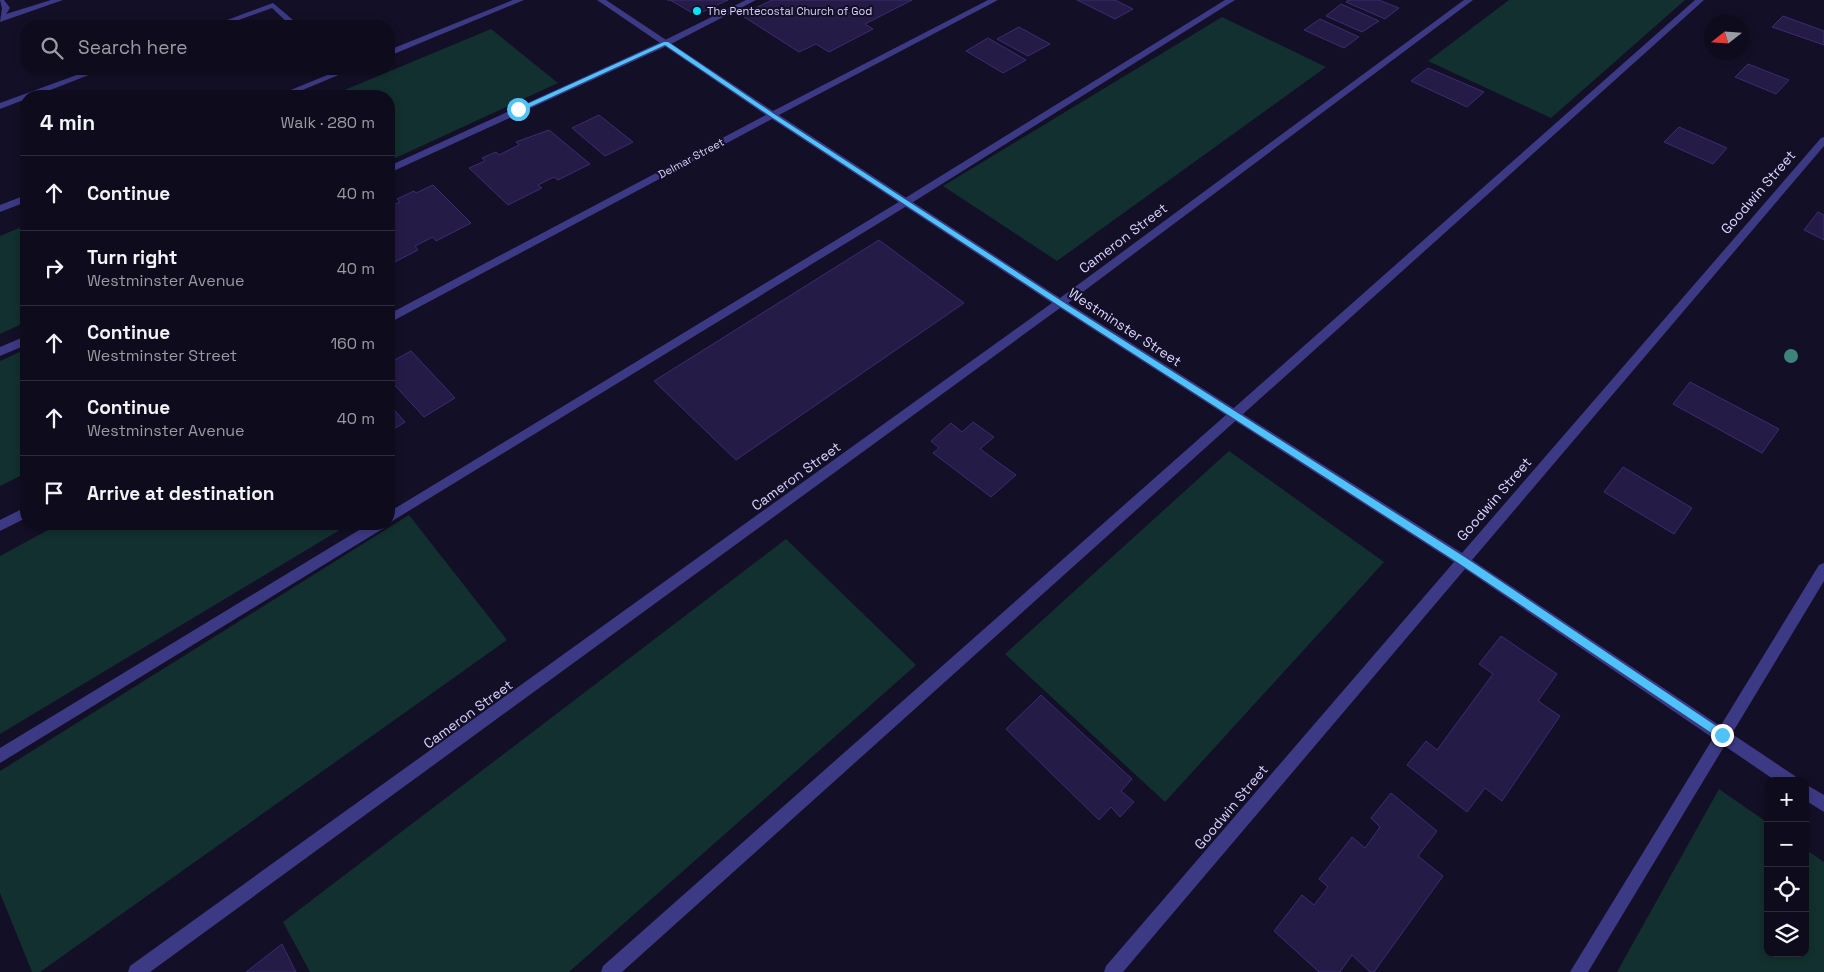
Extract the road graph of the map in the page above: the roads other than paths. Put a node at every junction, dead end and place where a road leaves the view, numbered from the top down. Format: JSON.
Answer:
{"nodes":[{"id":1,"x":59,"y":0,"type":"edge"},
{"id":2,"x":520,"y":0,"type":"edge"},
{"id":3,"x":601,"y":0,"type":"edge"},
{"id":4,"x":752,"y":0,"type":"edge"},
{"id":5,"x":994,"y":0,"type":"edge"},
{"id":6,"x":1232,"y":0,"type":"edge"},
{"id":7,"x":1469,"y":0,"type":"edge"},
{"id":8,"x":1700,"y":0,"type":"edge"},
{"id":9,"x":0,"y":1,"type":"edge"},
{"id":10,"x":0,"y":18,"type":"edge"},
{"id":11,"x":232,"y":20,"type":"edge"},
{"id":12,"x":289,"y":20,"type":"edge"},
{"id":13,"x":666,"y":43,"type":"junction"},
{"id":14,"x":395,"y":51,"type":"edge"},
{"id":15,"x":84,"y":75,"type":"edge"},
{"id":16,"x":331,"y":75,"type":"edge"},
{"id":17,"x":43,"y":90,"type":"edge"},
{"id":18,"x":295,"y":90,"type":"edge"},
{"id":19,"x":20,"y":99,"type":"edge"},
{"id":20,"x":0,"y":106,"type":"edge"},
{"id":21,"x":772,"y":115,"type":"junction"},
{"id":22,"x":1824,"y":140,"type":"edge"},
{"id":23,"x":395,"y":167,"type":"edge"},
{"id":24,"x":20,"y":201,"type":"edge"},
{"id":25,"x":906,"y":202,"type":"junction"},
{"id":26,"x":0,"y":209,"type":"edge"},
{"id":27,"x":1060,"y":303,"type":"junction"},
{"id":28,"x":395,"y":316,"type":"edge"},
{"id":29,"x":20,"y":343,"type":"edge"},
{"id":30,"x":0,"y":352,"type":"edge"},
{"id":31,"x":1235,"y":415,"type":"junction"},
{"id":32,"x":395,"y":514,"type":"edge"},
{"id":33,"x":20,"y":515,"type":"edge"},
{"id":34,"x":0,"y":526,"type":"edge"},
{"id":35,"x":369,"y":530,"type":"edge"},
{"id":36,"x":1463,"y":561,"type":"junction"},
{"id":37,"x":1824,"y":569,"type":"edge"},
{"id":38,"x":1722,"y":735,"type":"junction"},
{"id":39,"x":0,"y":756,"type":"edge"},
{"id":40,"x":1784,"y":777,"type":"edge"},
{"id":41,"x":1809,"y":794,"type":"edge"},
{"id":42,"x":1824,"y":804,"type":"edge"},
{"id":43,"x":136,"y":972,"type":"edge"},
{"id":44,"x":610,"y":972,"type":"edge"},
{"id":45,"x":1112,"y":972,"type":"edge"},
{"id":46,"x":1578,"y":972,"type":"edge"}],
"edges":[{"from":1,"to":10,"type":"street"},
{"from":2,"to":14,"type":"street"},
{"from":3,"to":13,"type":"street","name":"Westminster Street"},
{"from":4,"to":13,"type":"street"},
{"from":5,"to":21,"type":"street","name":"Delmar Street"},
{"from":6,"to":25,"type":"street"},
{"from":7,"to":27,"type":"street","name":"Cameron Street"},
{"from":8,"to":31,"type":"street"},
{"from":9,"to":10,"type":"street"},
{"from":11,"to":12,"type":"street"},
{"from":13,"to":21,"type":"street","name":"Westminster Street"},
{"from":13,"to":23,"type":"street"},
{"from":15,"to":17,"type":"street"},
{"from":16,"to":18,"type":"street"},
{"from":19,"to":20,"type":"street"},
{"from":21,"to":25,"type":"street","name":"Westminster Street"},
{"from":21,"to":28,"type":"street","name":"Delmar Street"},
{"from":22,"to":36,"type":"street","name":"Goodwin Street"},
{"from":24,"to":26,"type":"street"},
{"from":25,"to":27,"type":"street","name":"Westminster Street"},
{"from":25,"to":32,"type":"street"},
{"from":27,"to":31,"type":"street","name":"Westminster Street"},
{"from":27,"to":43,"type":"street","name":"Cameron Street"},
{"from":29,"to":30,"type":"street"},
{"from":31,"to":36,"type":"street","name":"Westminster Street"},
{"from":31,"to":44,"type":"street"},
{"from":33,"to":34,"type":"street"},
{"from":35,"to":39,"type":"street"},
{"from":36,"to":38,"type":"street","name":"Westminster Street"},
{"from":36,"to":45,"type":"street","name":"Goodwin Street"},
{"from":37,"to":38,"type":"street"},
{"from":38,"to":40,"type":"street","name":"Westminster Street"},
{"from":38,"to":46,"type":"street"},
{"from":41,"to":42,"type":"street"}]}
